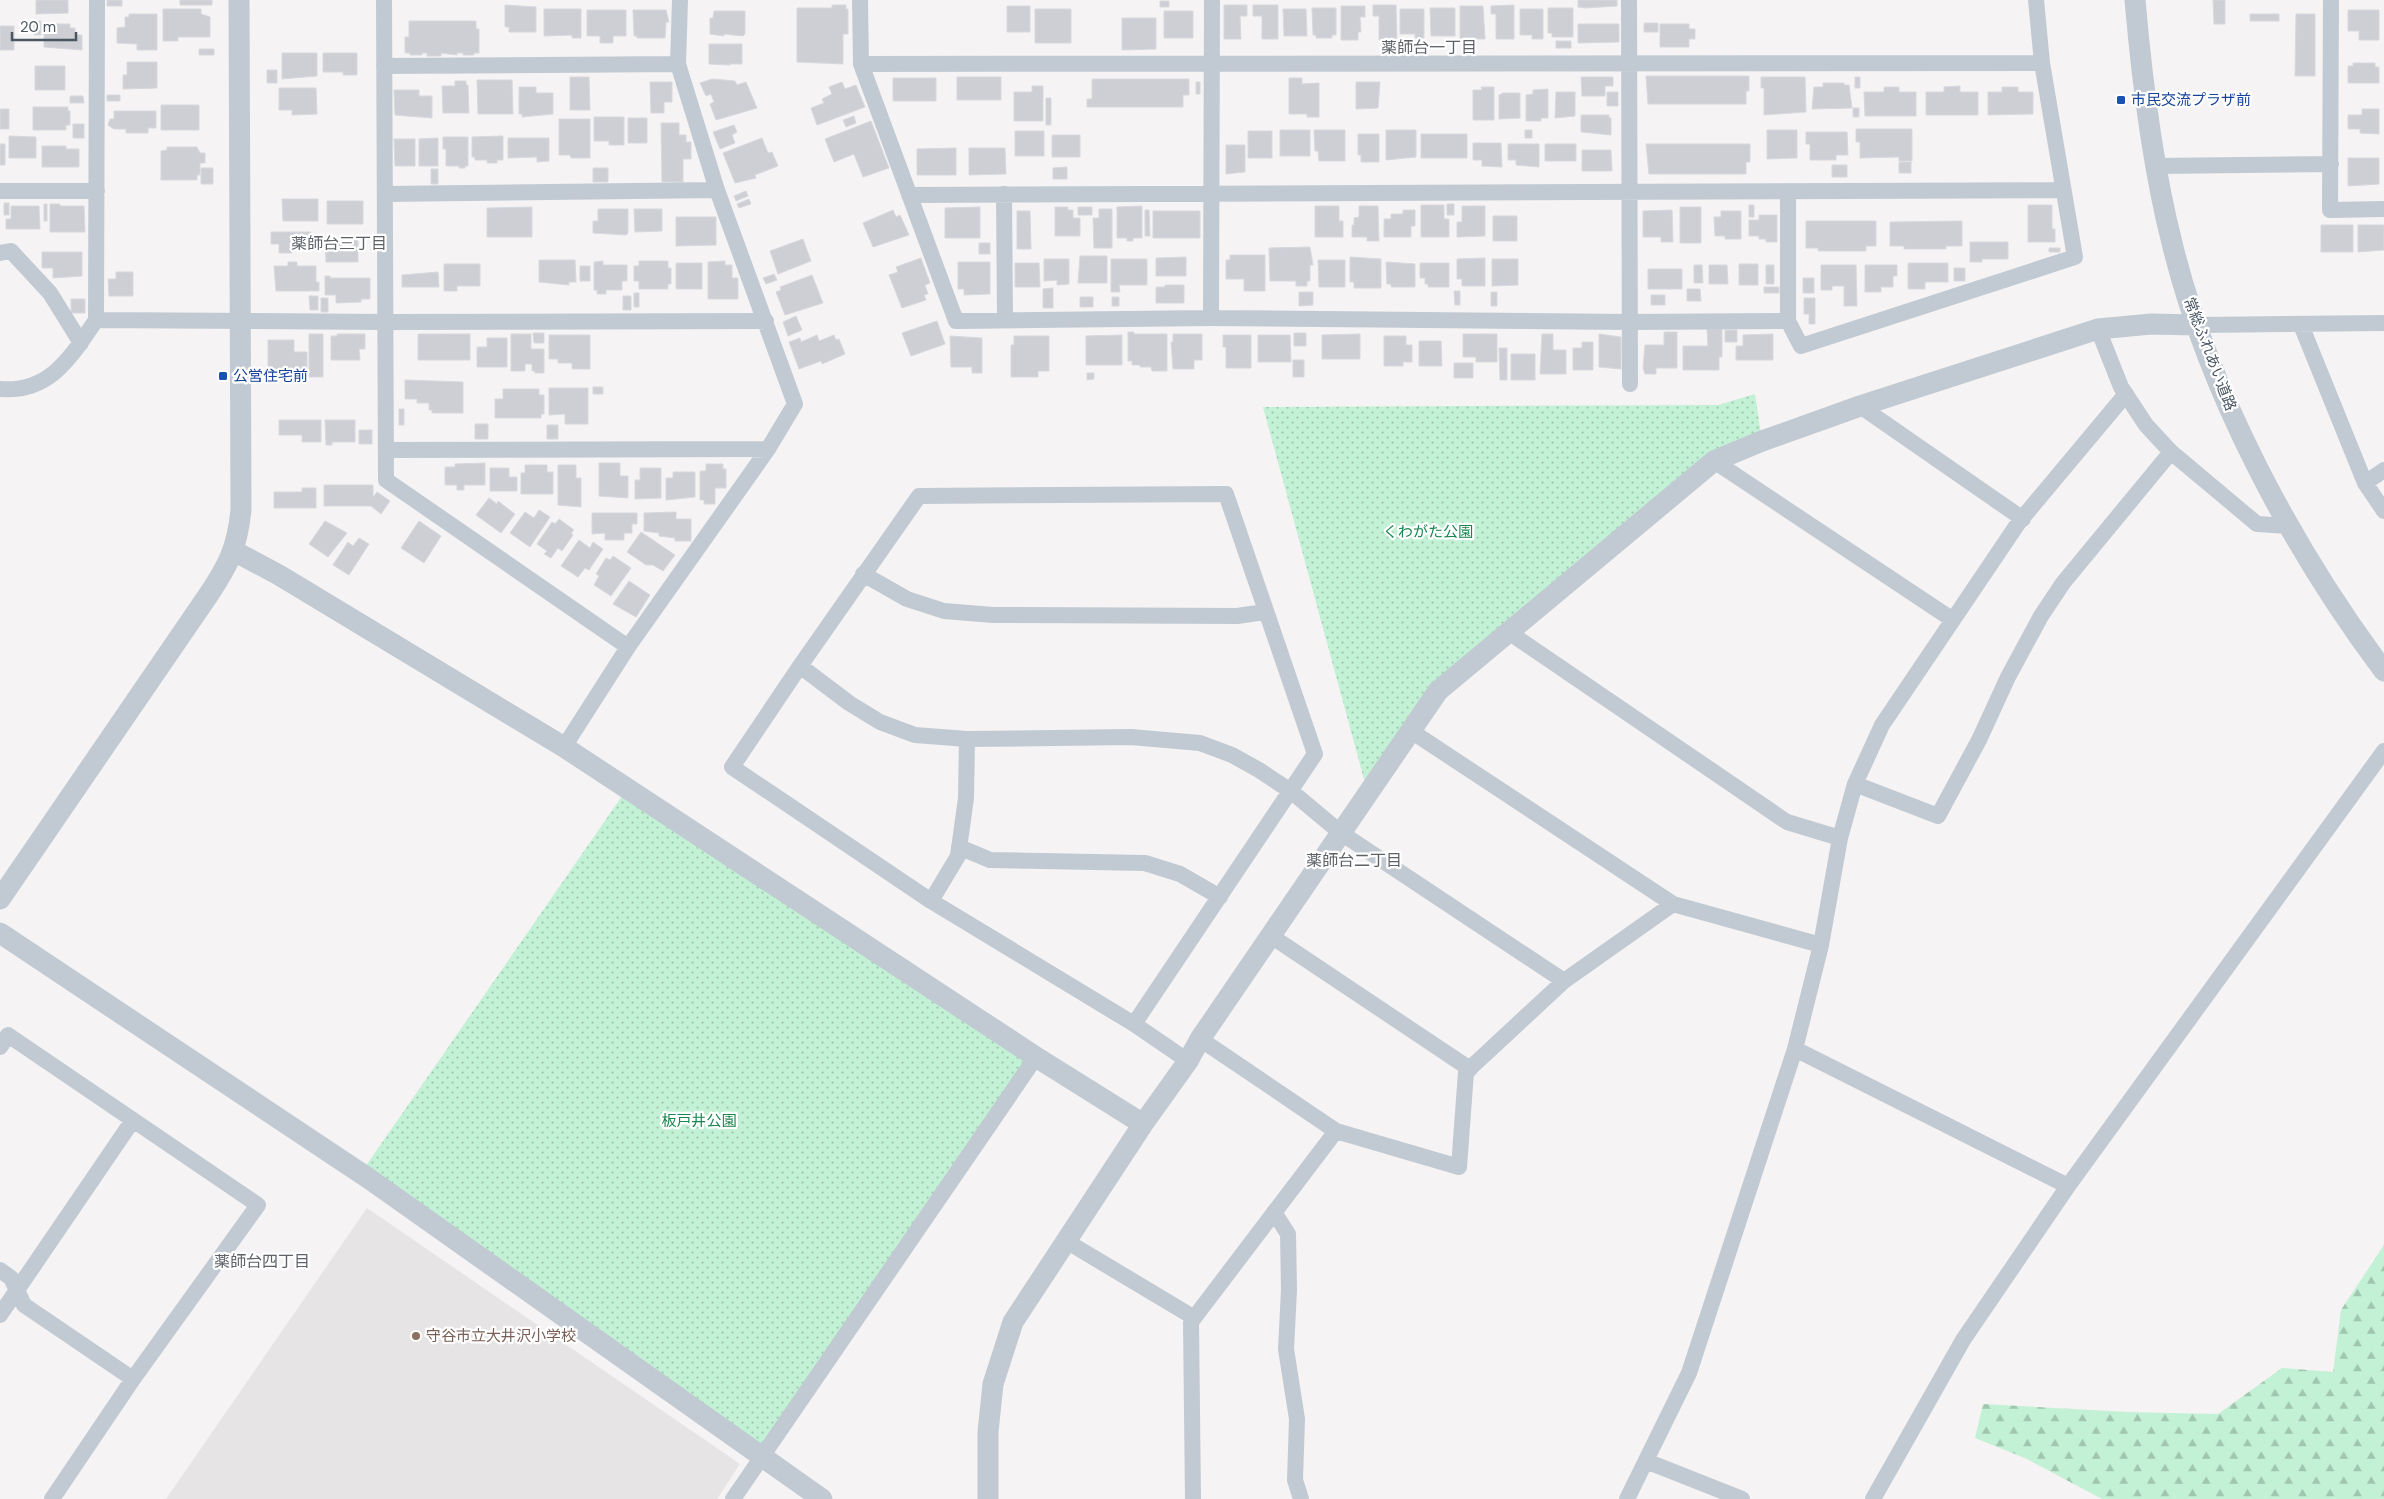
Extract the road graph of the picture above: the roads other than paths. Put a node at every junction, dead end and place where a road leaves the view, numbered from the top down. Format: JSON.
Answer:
{"nodes":[{"id":1,"x":97,"y":0,"type":"edge"},
{"id":2,"x":239,"y":0,"type":"edge"},
{"id":3,"x":384,"y":0,"type":"edge"},
{"id":4,"x":680,"y":0,"type":"edge"},
{"id":5,"x":860,"y":0,"type":"edge"},
{"id":6,"x":1212,"y":0,"type":"edge"},
{"id":7,"x":1629,"y":0,"type":"edge"},
{"id":8,"x":2036,"y":0,"type":"edge"},
{"id":9,"x":2135,"y":0,"type":"edge"},
{"id":10,"x":2331,"y":0,"type":"edge"},
{"id":11,"x":2042,"y":63,"type":"junction"},
{"id":12,"x":678,"y":64,"type":"junction"},
{"id":13,"x":861,"y":64,"type":"junction"},
{"id":14,"x":1212,"y":64,"type":"junction"},
{"id":15,"x":1629,"y":64,"type":"junction"},
{"id":16,"x":384,"y":66,"type":"junction"},
{"id":17,"x":2331,"y":164,"type":"junction"},
{"id":18,"x":2155,"y":166,"type":"junction"},
{"id":19,"x":717,"y":190,"type":"junction"},
{"id":20,"x":2063,"y":190,"type":"junction"},
{"id":21,"x":0,"y":191,"type":"edge"},
{"id":22,"x":97,"y":191,"type":"junction"},
{"id":23,"x":1212,"y":192,"type":"junction"},
{"id":24,"x":1788,"y":192,"type":"junction"},
{"id":25,"x":1629,"y":193,"type":"junction"},
{"id":26,"x":386,"y":194,"type":"junction"},
{"id":27,"x":1004,"y":194,"type":"junction"},
{"id":28,"x":909,"y":195,"type":"junction"},
{"id":29,"x":2384,"y":209,"type":"edge"},
{"id":30,"x":0,"y":253,"type":"edge"},
{"id":31,"x":1211,"y":318,"type":"junction"},
{"id":32,"x":96,"y":320,"type":"junction"},
{"id":33,"x":1005,"y":320,"type":"junction"},
{"id":34,"x":240,"y":321,"type":"junction"},
{"id":35,"x":766,"y":321,"type":"junction"},
{"id":36,"x":1788,"y":321,"type":"junction"},
{"id":37,"x":386,"y":322,"type":"junction"},
{"id":38,"x":1629,"y":322,"type":"junction"},
{"id":39,"x":2384,"y":323,"type":"edge"},
{"id":40,"x":2197,"y":325,"type":"junction"},
{"id":41,"x":2301,"y":325,"type":"junction"},
{"id":42,"x":2098,"y":329,"type":"junction"},
{"id":43,"x":81,"y":343,"type":"junction"},
{"id":44,"x":1630,"y":384,"type":"dead end"},
{"id":45,"x":0,"y":389,"type":"edge"},
{"id":46,"x":2126,"y":394,"type":"junction"},
{"id":47,"x":1860,"y":406,"type":"junction"},
{"id":48,"x":768,"y":449,"type":"junction"},
{"id":49,"x":386,"y":450,"type":"junction"},
{"id":50,"x":2171,"y":452,"type":"junction"},
{"id":51,"x":1714,"y":461,"type":"junction"},
{"id":52,"x":2384,"y":470,"type":"edge"},
{"id":53,"x":2365,"y":483,"type":"junction"},
{"id":54,"x":2384,"y":511,"type":"edge"},
{"id":55,"x":2022,"y":518,"type":"junction"},
{"id":56,"x":2290,"y":526,"type":"junction"},
{"id":57,"x":234,"y":550,"type":"junction"},
{"id":58,"x":863,"y":574,"type":"junction"},
{"id":59,"x":1265,"y":612,"type":"junction"},
{"id":60,"x":1953,"y":620,"type":"junction"},
{"id":61,"x":1507,"y":631,"type":"junction"},
{"id":62,"x":628,"y":647,"type":"junction"},
{"id":63,"x":800,"y":666,"type":"junction"},
{"id":64,"x":2384,"y":671,"type":"edge"},
{"id":65,"x":1411,"y":731,"type":"junction"},
{"id":66,"x":967,"y":739,"type":"junction"},
{"id":67,"x":564,"y":747,"type":"junction"},
{"id":68,"x":2384,"y":751,"type":"edge"},
{"id":69,"x":1855,"y":784,"type":"junction"},
{"id":70,"x":1292,"y":792,"type":"junction"},
{"id":71,"x":1341,"y":833,"type":"junction"},
{"id":72,"x":1840,"y":838,"type":"junction"},
{"id":73,"x":959,"y":847,"type":"junction"},
{"id":74,"x":1220,"y":898,"type":"junction"},
{"id":75,"x":0,"y":899,"type":"edge"},
{"id":76,"x":931,"y":901,"type":"junction"},
{"id":77,"x":1673,"y":904,"type":"junction"},
{"id":78,"x":0,"y":933,"type":"edge"},
{"id":79,"x":1271,"y":936,"type":"junction"},
{"id":80,"x":1821,"y":945,"type":"junction"},
{"id":81,"x":1564,"y":981,"type":"junction"},
{"id":82,"x":1134,"y":1024,"type":"junction"},
{"id":83,"x":1200,"y":1039,"type":"junction"},
{"id":84,"x":0,"y":1047,"type":"edge"},
{"id":85,"x":1795,"y":1048,"type":"junction"},
{"id":86,"x":1036,"y":1057,"type":"junction"},
{"id":87,"x":1188,"y":1061,"type":"junction"},
{"id":88,"x":1470,"y":1069,"type":"junction"},
{"id":89,"x":133,"y":1120,"type":"junction"},
{"id":90,"x":1143,"y":1124,"type":"junction"},
{"id":91,"x":1336,"y":1131,"type":"junction"},
{"id":92,"x":2068,"y":1186,"type":"junction"},
{"id":93,"x":1274,"y":1212,"type":"junction"},
{"id":94,"x":1066,"y":1241,"type":"junction"},
{"id":95,"x":0,"y":1270,"type":"edge"},
{"id":96,"x":18,"y":1291,"type":"junction"},
{"id":97,"x":0,"y":1315,"type":"edge"},
{"id":98,"x":1194,"y":1317,"type":"junction"},
{"id":99,"x":133,"y":1379,"type":"junction"},
{"id":100,"x":761,"y":1458,"type":"junction"},
{"id":101,"x":1646,"y":1461,"type":"junction"},
{"id":102,"x":52,"y":1499,"type":"edge"},
{"id":103,"x":733,"y":1499,"type":"edge"},
{"id":104,"x":822,"y":1499,"type":"edge"},
{"id":105,"x":988,"y":1499,"type":"edge"},
{"id":106,"x":1193,"y":1499,"type":"edge"},
{"id":107,"x":1301,"y":1499,"type":"edge"},
{"id":108,"x":1627,"y":1499,"type":"edge"},
{"id":109,"x":1742,"y":1499,"type":"edge"},
{"id":110,"x":1873,"y":1499,"type":"edge"}],
"edges":[{"from":1,"to":22,"type":"street"},
{"from":2,"to":34,"type":"street"},
{"from":3,"to":16,"type":"street"},
{"from":4,"to":12,"type":"street"},
{"from":5,"to":13,"type":"street"},
{"from":6,"to":14,"type":"street"},
{"from":7,"to":15,"type":"street"},
{"from":8,"to":11,"type":"street"},
{"from":9,"to":18,"type":"street","name":"常総ふれあい道路"},
{"from":10,"to":17,"type":"street"},
{"from":11,"to":15,"type":"street"},
{"from":11,"to":20,"type":"street"},
{"from":12,"to":16,"type":"street"},
{"from":12,"to":19,"type":"street"},
{"from":13,"to":14,"type":"street"},
{"from":13,"to":28,"type":"street"},
{"from":14,"to":15,"type":"street"},
{"from":14,"to":23,"type":"street"},
{"from":15,"to":25,"type":"street"},
{"from":16,"to":26,"type":"street"},
{"from":17,"to":18,"type":"street"},
{"from":17,"to":29,"type":"street"},
{"from":18,"to":40,"type":"street","name":"常総ふれあい道路"},
{"from":19,"to":26,"type":"street"},
{"from":19,"to":35,"type":"street"},
{"from":20,"to":24,"type":"street"},
{"from":20,"to":36,"type":"street"},
{"from":21,"to":22,"type":"street"},
{"from":22,"to":32,"type":"street"},
{"from":23,"to":25,"type":"street"},
{"from":23,"to":27,"type":"street"},
{"from":23,"to":31,"type":"street"},
{"from":24,"to":25,"type":"street"},
{"from":24,"to":36,"type":"street"},
{"from":25,"to":38,"type":"street"},
{"from":26,"to":37,"type":"street"},
{"from":27,"to":28,"type":"street"},
{"from":27,"to":33,"type":"street"},
{"from":28,"to":33,"type":"street"},
{"from":30,"to":43,"type":"street"},
{"from":31,"to":33,"type":"street"},
{"from":31,"to":38,"type":"street"},
{"from":32,"to":34,"type":"street"},
{"from":32,"to":43,"type":"street"},
{"from":34,"to":37,"type":"street"},
{"from":34,"to":57,"type":"street"},
{"from":35,"to":37,"type":"street"},
{"from":35,"to":48,"type":"street"},
{"from":36,"to":38,"type":"street"},
{"from":37,"to":49,"type":"street"},
{"from":38,"to":44,"type":"street"},
{"from":39,"to":41,"type":"street"},
{"from":40,"to":41,"type":"street"},
{"from":40,"to":42,"type":"street"},
{"from":40,"to":56,"type":"street","name":"常総ふれあい道路"},
{"from":41,"to":53,"type":"street"},
{"from":42,"to":46,"type":"street"},
{"from":42,"to":47,"type":"street"},
{"from":43,"to":45,"type":"street"},
{"from":46,"to":50,"type":"street"},
{"from":46,"to":55,"type":"street"},
{"from":47,"to":51,"type":"street"},
{"from":47,"to":55,"type":"street"},
{"from":48,"to":49,"type":"street"},
{"from":48,"to":62,"type":"street"},
{"from":49,"to":62,"type":"street"},
{"from":50,"to":56,"type":"street"},
{"from":50,"to":69,"type":"street"},
{"from":51,"to":60,"type":"street"},
{"from":51,"to":61,"type":"street"},
{"from":52,"to":53,"type":"street"},
{"from":53,"to":54,"type":"street"},
{"from":55,"to":60,"type":"street"},
{"from":56,"to":64,"type":"street","name":"常総ふれあい道路"},
{"from":57,"to":67,"type":"street"},
{"from":57,"to":75,"type":"street"},
{"from":58,"to":59,"type":"street"},
{"from":58,"to":59,"type":"street"},
{"from":58,"to":63,"type":"street"},
{"from":59,"to":70,"type":"street"},
{"from":60,"to":69,"type":"street"},
{"from":61,"to":65,"type":"street"},
{"from":61,"to":72,"type":"street"},
{"from":62,"to":67,"type":"street"},
{"from":63,"to":66,"type":"street"},
{"from":63,"to":76,"type":"street"},
{"from":65,"to":71,"type":"street"},
{"from":65,"to":77,"type":"street"},
{"from":66,"to":70,"type":"street"},
{"from":66,"to":73,"type":"street"},
{"from":67,"to":86,"type":"street"},
{"from":68,"to":92,"type":"street"},
{"from":69,"to":72,"type":"street"},
{"from":70,"to":71,"type":"street"},
{"from":70,"to":74,"type":"street"},
{"from":71,"to":79,"type":"street"},
{"from":71,"to":81,"type":"street"},
{"from":72,"to":80,"type":"street"},
{"from":73,"to":74,"type":"street"},
{"from":73,"to":76,"type":"street"},
{"from":74,"to":82,"type":"street"},
{"from":76,"to":82,"type":"street"},
{"from":77,"to":80,"type":"street"},
{"from":77,"to":81,"type":"street"},
{"from":78,"to":100,"type":"street"},
{"from":79,"to":83,"type":"street"},
{"from":79,"to":88,"type":"street"},
{"from":80,"to":85,"type":"street"},
{"from":81,"to":88,"type":"street"},
{"from":82,"to":87,"type":"street"},
{"from":83,"to":87,"type":"street"},
{"from":83,"to":91,"type":"street"},
{"from":84,"to":89,"type":"street"},
{"from":85,"to":92,"type":"street"},
{"from":85,"to":101,"type":"street"},
{"from":86,"to":90,"type":"street"},
{"from":86,"to":100,"type":"street"},
{"from":87,"to":90,"type":"street"},
{"from":88,"to":91,"type":"street"},
{"from":89,"to":96,"type":"street"},
{"from":89,"to":99,"type":"street"},
{"from":90,"to":94,"type":"street"},
{"from":91,"to":93,"type":"street"},
{"from":92,"to":110,"type":"street"},
{"from":93,"to":98,"type":"street"},
{"from":93,"to":107,"type":"street"},
{"from":94,"to":98,"type":"street"},
{"from":94,"to":105,"type":"street"},
{"from":95,"to":96,"type":"street"},
{"from":96,"to":97,"type":"street"},
{"from":96,"to":99,"type":"street"},
{"from":98,"to":106,"type":"street"},
{"from":99,"to":102,"type":"street"},
{"from":100,"to":103,"type":"street"},
{"from":100,"to":104,"type":"street"},
{"from":101,"to":108,"type":"street"},
{"from":101,"to":109,"type":"street"}]}
